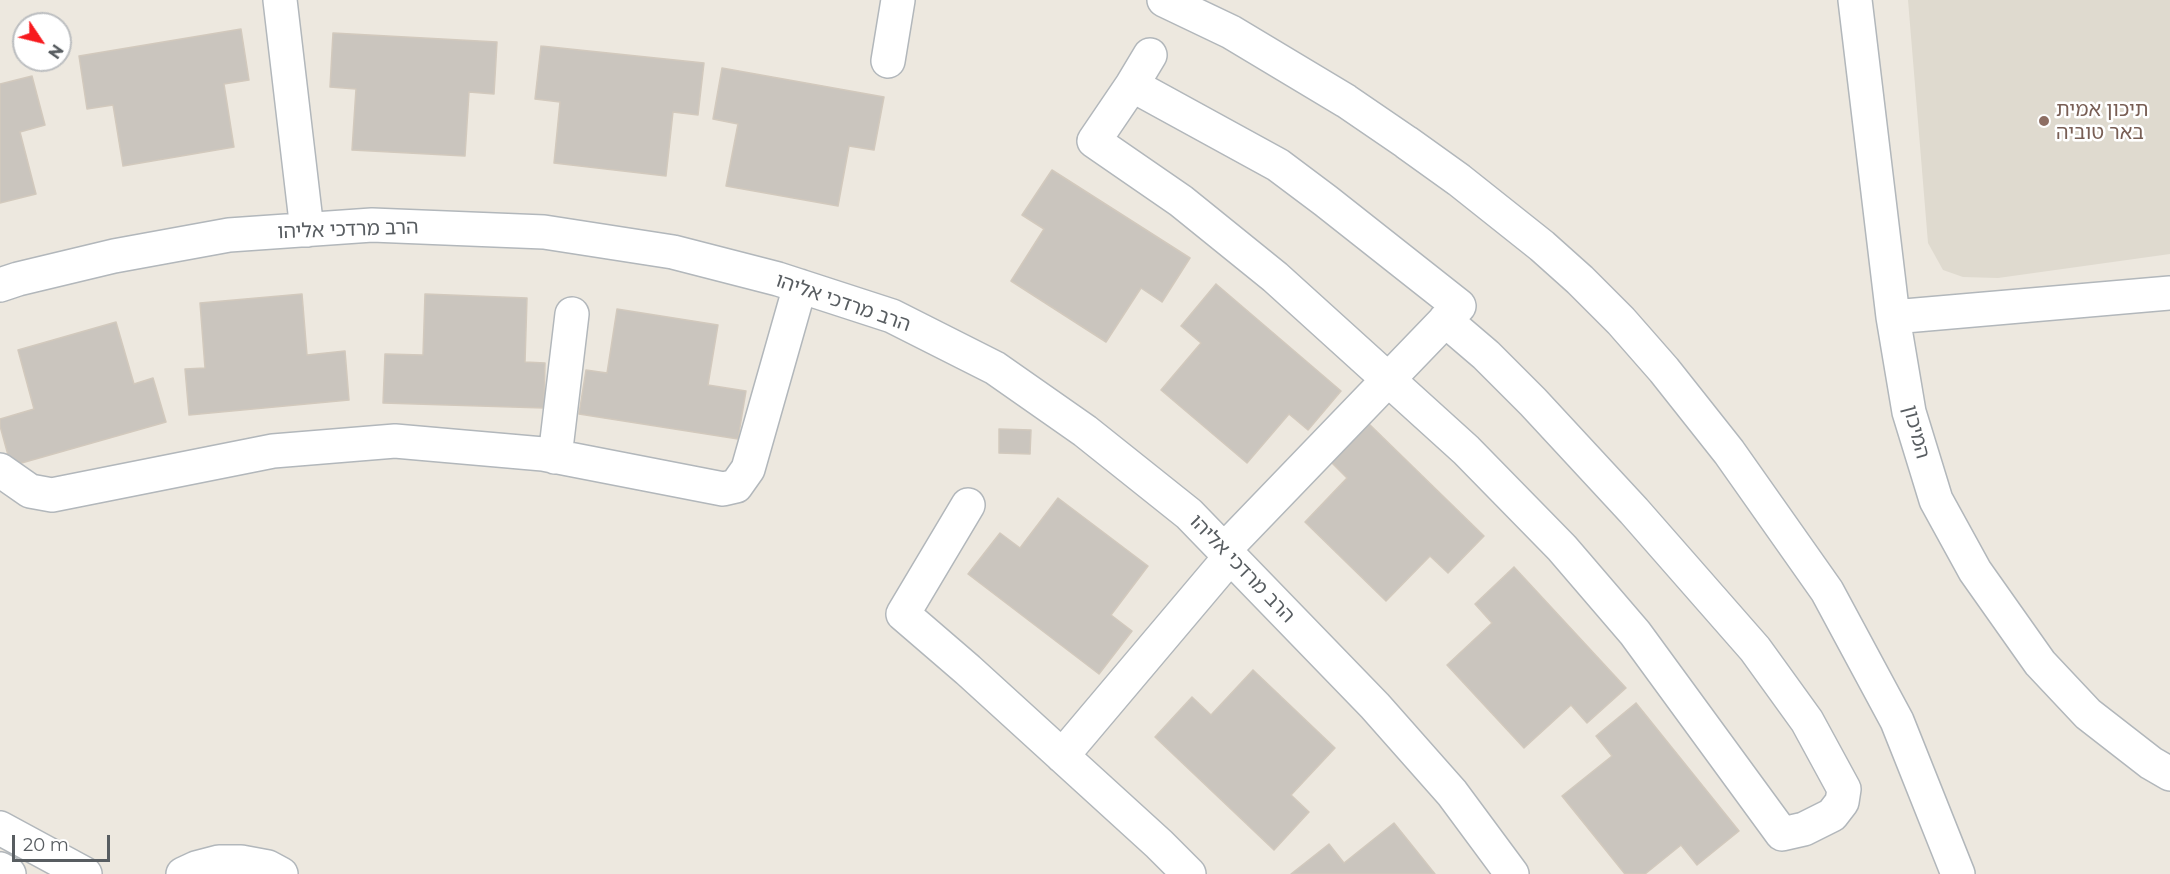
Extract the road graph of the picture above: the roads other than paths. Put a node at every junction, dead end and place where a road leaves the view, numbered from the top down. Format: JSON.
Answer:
{"nodes":[{"id":1,"x":280,"y":0,"type":"edge"},
{"id":2,"x":898,"y":0,"type":"edge"},
{"id":3,"x":1164,"y":0,"type":"edge"},
{"id":4,"x":1855,"y":0,"type":"edge"},
{"id":5,"x":1150,"y":55,"type":"dead end"},
{"id":6,"x":888,"y":61,"type":"dead end"},
{"id":7,"x":1132,"y":85,"type":"junction"},
{"id":8,"x":308,"y":230,"type":"junction"},
{"id":9,"x":0,"y":285,"type":"edge"},
{"id":10,"x":800,"y":286,"type":"junction"},
{"id":11,"x":2170,"y":293,"type":"edge"},
{"id":12,"x":572,"y":314,"type":"dead end"},
{"id":13,"x":1893,"y":317,"type":"junction"},
{"id":14,"x":1445,"y":320,"type":"junction"},
{"id":15,"x":1389,"y":379,"type":"junction"},
{"id":16,"x":555,"y":457,"type":"junction"},
{"id":17,"x":0,"y":470,"type":"edge"},
{"id":18,"x":968,"y":505,"type":"dead end"},
{"id":19,"x":1227,"y":553,"type":"junction"},
{"id":20,"x":1062,"y":756,"type":"junction"},
{"id":21,"x":2170,"y":774,"type":"edge"},
{"id":22,"x":0,"y":828,"type":"edge"},
{"id":23,"x":0,"y":869,"type":"edge"},
{"id":24,"x":9,"y":874,"type":"edge"},
{"id":25,"x":85,"y":874,"type":"edge"},
{"id":26,"x":183,"y":874,"type":"edge"},
{"id":27,"x":281,"y":874,"type":"edge"},
{"id":28,"x":1189,"y":874,"type":"edge"},
{"id":29,"x":1512,"y":874,"type":"edge"},
{"id":30,"x":1958,"y":874,"type":"edge"}],
"edges":[{"from":1,"to":8,"type":"street"},
{"from":2,"to":6,"type":"street"},
{"from":3,"to":30,"type":"street"},
{"from":4,"to":13,"type":"street","name":"המיכון"},
{"from":5,"to":7,"type":"street"},
{"from":7,"to":14,"type":"street"},
{"from":7,"to":15,"type":"street"},
{"from":8,"to":9,"type":"street","name":"הרב מרדכי אליהו"},
{"from":8,"to":10,"type":"street","name":"הרב מרדכי אליהו"},
{"from":10,"to":16,"type":"street"},
{"from":10,"to":19,"type":"street","name":"הרב מרדכי אליהו"},
{"from":11,"to":13,"type":"street"},
{"from":12,"to":16,"type":"street"},
{"from":13,"to":21,"type":"street","name":"המיכון"},
{"from":14,"to":15,"type":"street"},
{"from":14,"to":15,"type":"street"},
{"from":15,"to":19,"type":"street"},
{"from":16,"to":17,"type":"street"},
{"from":18,"to":20,"type":"street"},
{"from":19,"to":20,"type":"street"},
{"from":19,"to":29,"type":"street","name":"הרב מרדכי אליהו"},
{"from":20,"to":28,"type":"street"},
{"from":22,"to":25,"type":"street"},
{"from":23,"to":24,"type":"street"},
{"from":26,"to":27,"type":"street"}]}
